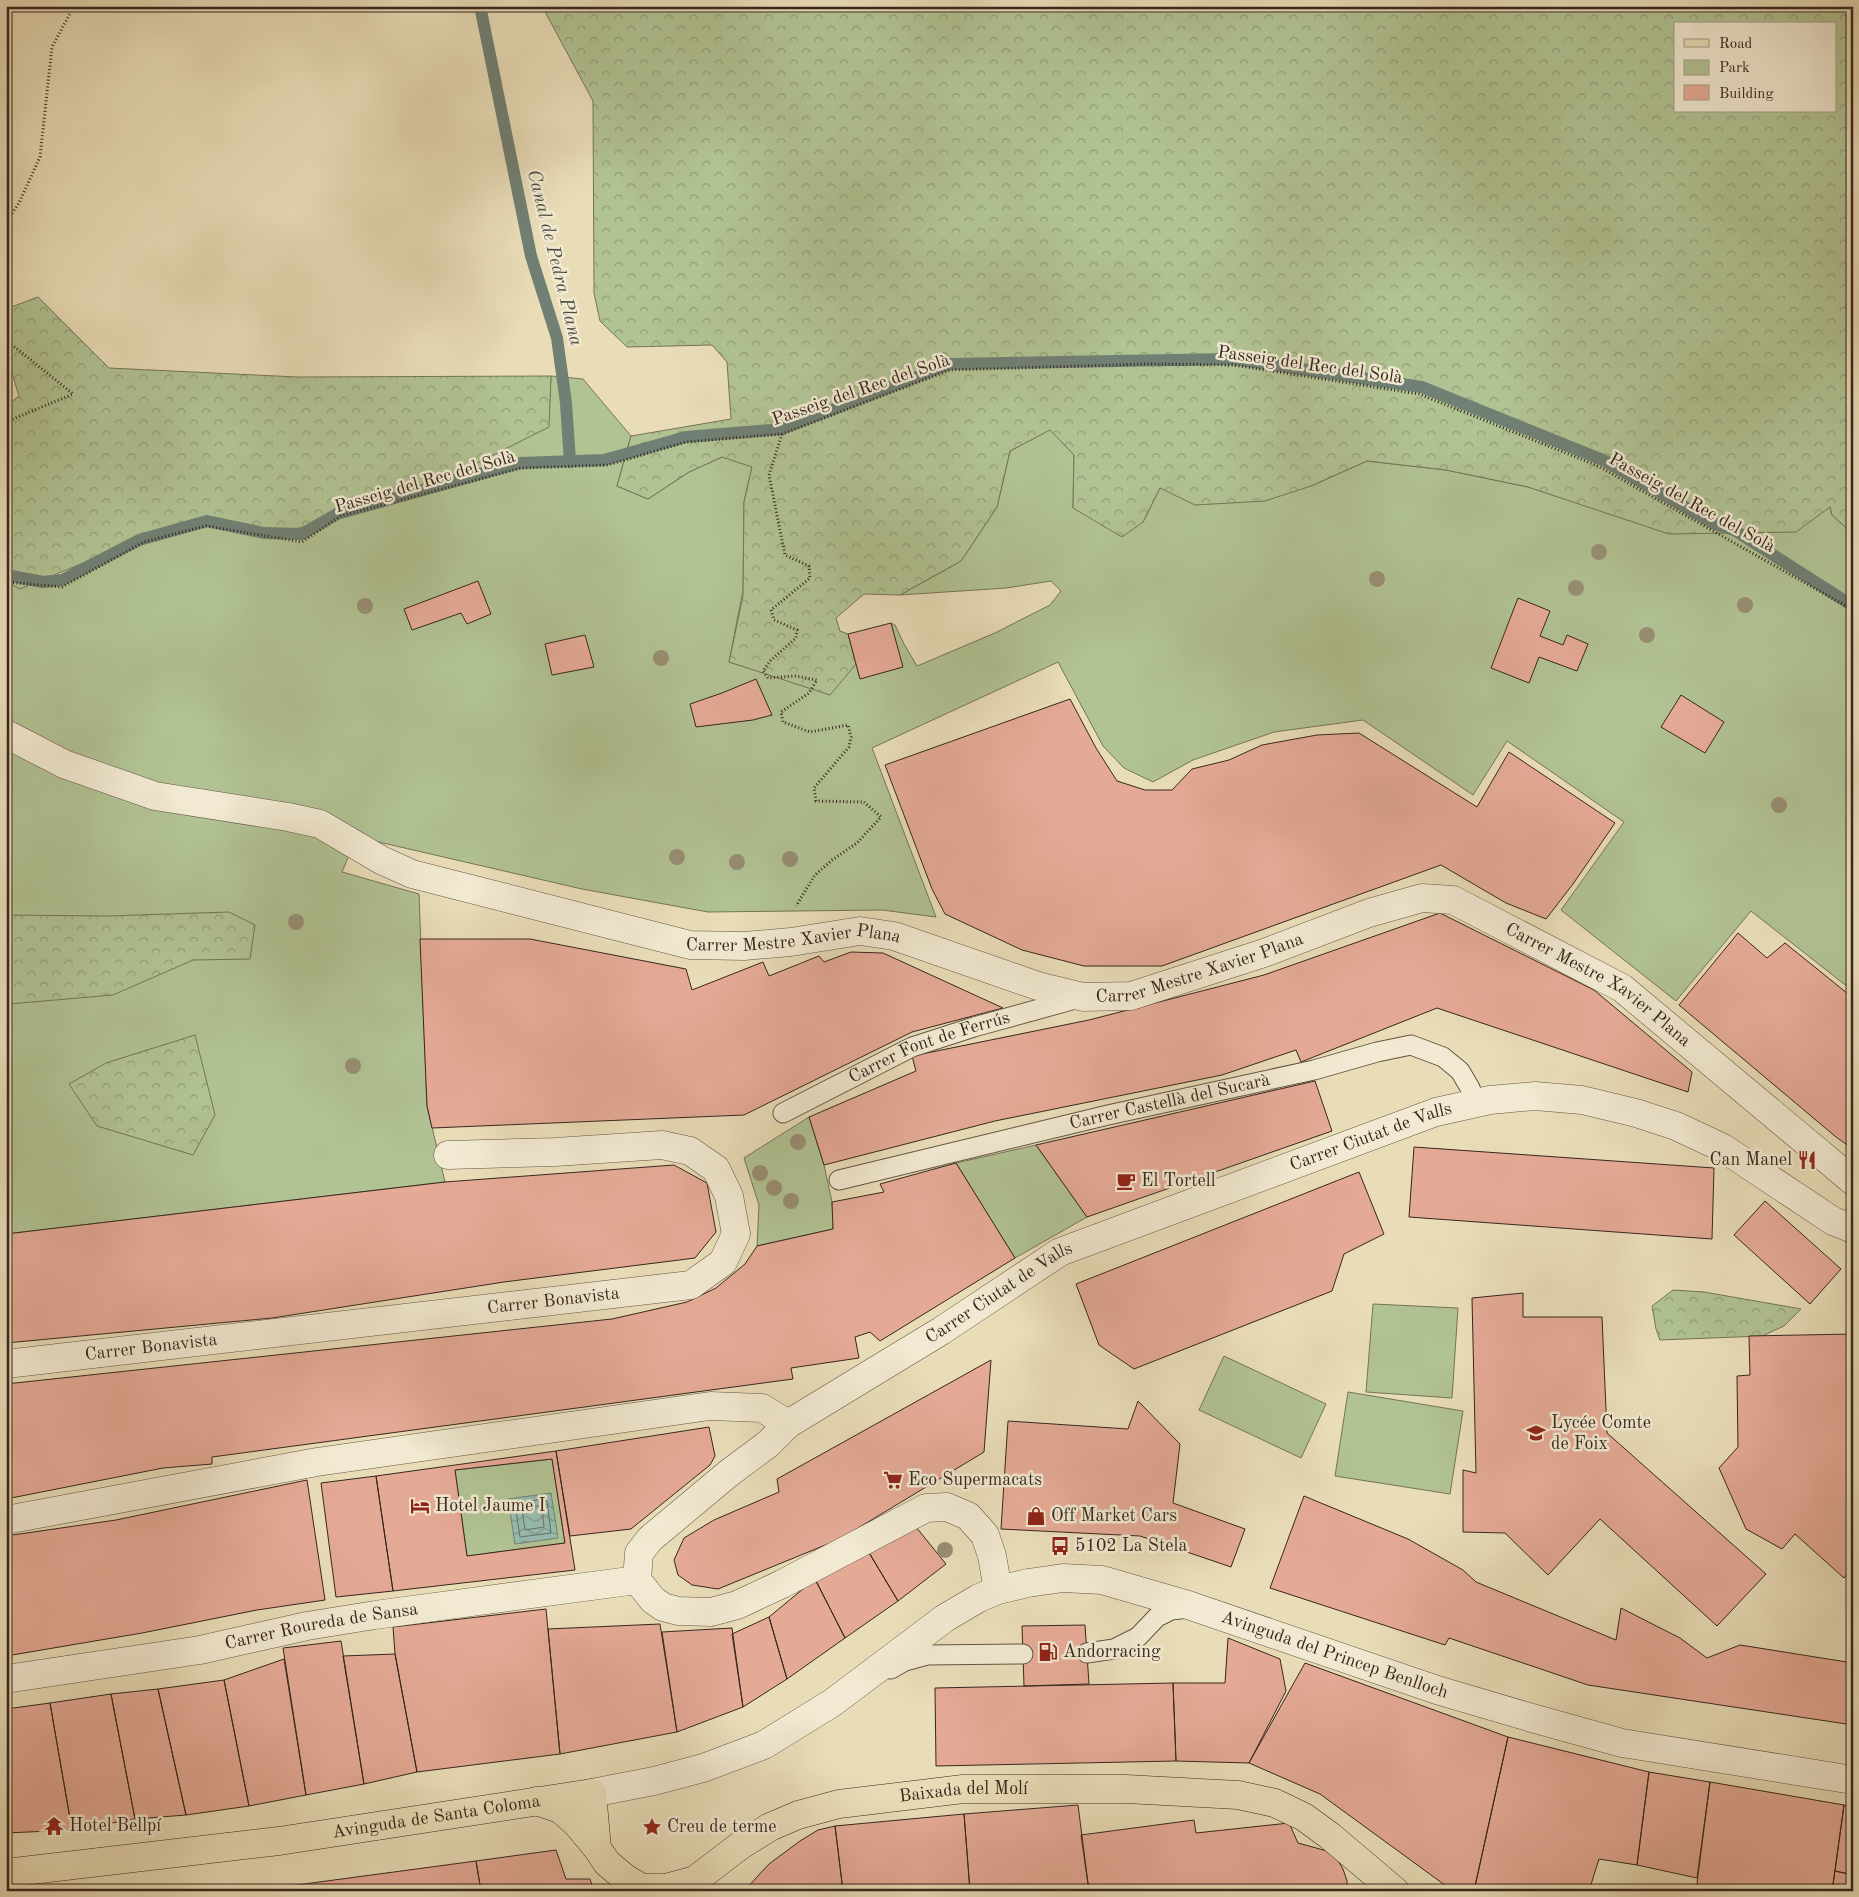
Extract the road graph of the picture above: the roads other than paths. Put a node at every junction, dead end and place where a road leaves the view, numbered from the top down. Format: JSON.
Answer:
{"nodes":[{"id":1,"x":6,"y":734,"type":"edge"},
{"id":2,"x":1083,"y":997,"type":"junction"},
{"id":3,"x":1476,"y":1104,"type":"junction"},
{"id":4,"x":783,"y":1113,"type":"dead end"},
{"id":5,"x":448,"y":1155,"type":"dead end"},
{"id":6,"x":839,"y":1180,"type":"dead end"},
{"id":7,"x":1853,"y":1181,"type":"edge"},
{"id":8,"x":1853,"y":1230,"type":"edge"},
{"id":9,"x":6,"y":1364,"type":"edge"},
{"id":10,"x":788,"y":1424,"type":"junction"},
{"id":11,"x":6,"y":1520,"type":"edge"},
{"id":12,"x":637,"y":1580,"type":"junction"},
{"id":13,"x":998,"y":1590,"type":"junction"},
{"id":14,"x":1196,"y":1607,"type":"junction"},
{"id":15,"x":1087,"y":1653,"type":"dead end"},
{"id":16,"x":1024,"y":1654,"type":"dead end"},
{"id":17,"x":6,"y":1680,"type":"edge"},
{"id":18,"x":845,"y":1692,"type":"junction"},
{"id":19,"x":1853,"y":1780,"type":"edge"},
{"id":20,"x":592,"y":1793,"type":"junction"},
{"id":21,"x":536,"y":1801,"type":"junction"},
{"id":22,"x":597,"y":1848,"type":"junction"},
{"id":23,"x":6,"y":1873,"type":"edge"},
{"id":24,"x":1395,"y":1891,"type":"edge"}],
"edges":[{"from":1,"to":2,"type":"street","name":"Carrer Mestre Xavier Plana"},
{"from":2,"to":4,"type":"lane","name":"Carrer Font de Ferrús"},
{"from":2,"to":7,"type":"street","name":"Carrer Mestre Xavier Plana"},
{"from":3,"to":6,"type":"lane","name":"Carrer Castellà del Sucarà"},
{"from":3,"to":8,"type":"street","name":"Carrer Ciutat de Valls"},
{"from":3,"to":10,"type":"street","name":"Carrer Ciutat de Valls"},
{"from":5,"to":9,"type":"street","name":"Carrer Bonavista"},
{"from":10,"to":11,"type":"street"},
{"from":10,"to":12,"type":"street","name":"Carrer Ciutat de Valls"},
{"from":12,"to":13,"type":"street"},
{"from":12,"to":17,"type":"street","name":"Carrer Roureda de Sansa"},
{"from":13,"to":14,"type":"street","name":"Avinguda del Princep Benlloch"},
{"from":13,"to":18,"type":"street","name":"Avinguda del Princep Benlloch"},
{"from":14,"to":15,"type":"lane"},
{"from":14,"to":19,"type":"street","name":"Avinguda del Princep Benlloch"},
{"from":16,"to":18,"type":"lane"},
{"from":18,"to":20,"type":"street","name":"Avinguda de Santa Coloma"},
{"from":20,"to":21,"type":"main road","name":"Avinguda de Santa Coloma"},
{"from":20,"to":22,"type":"main road"},
{"from":21,"to":22,"type":"main road","name":"Baixada del Molí"},
{"from":21,"to":23,"type":"main road","name":"Avinguda de Santa Coloma"},
{"from":22,"to":24,"type":"main road","name":"Baixada del Molí"}]}
